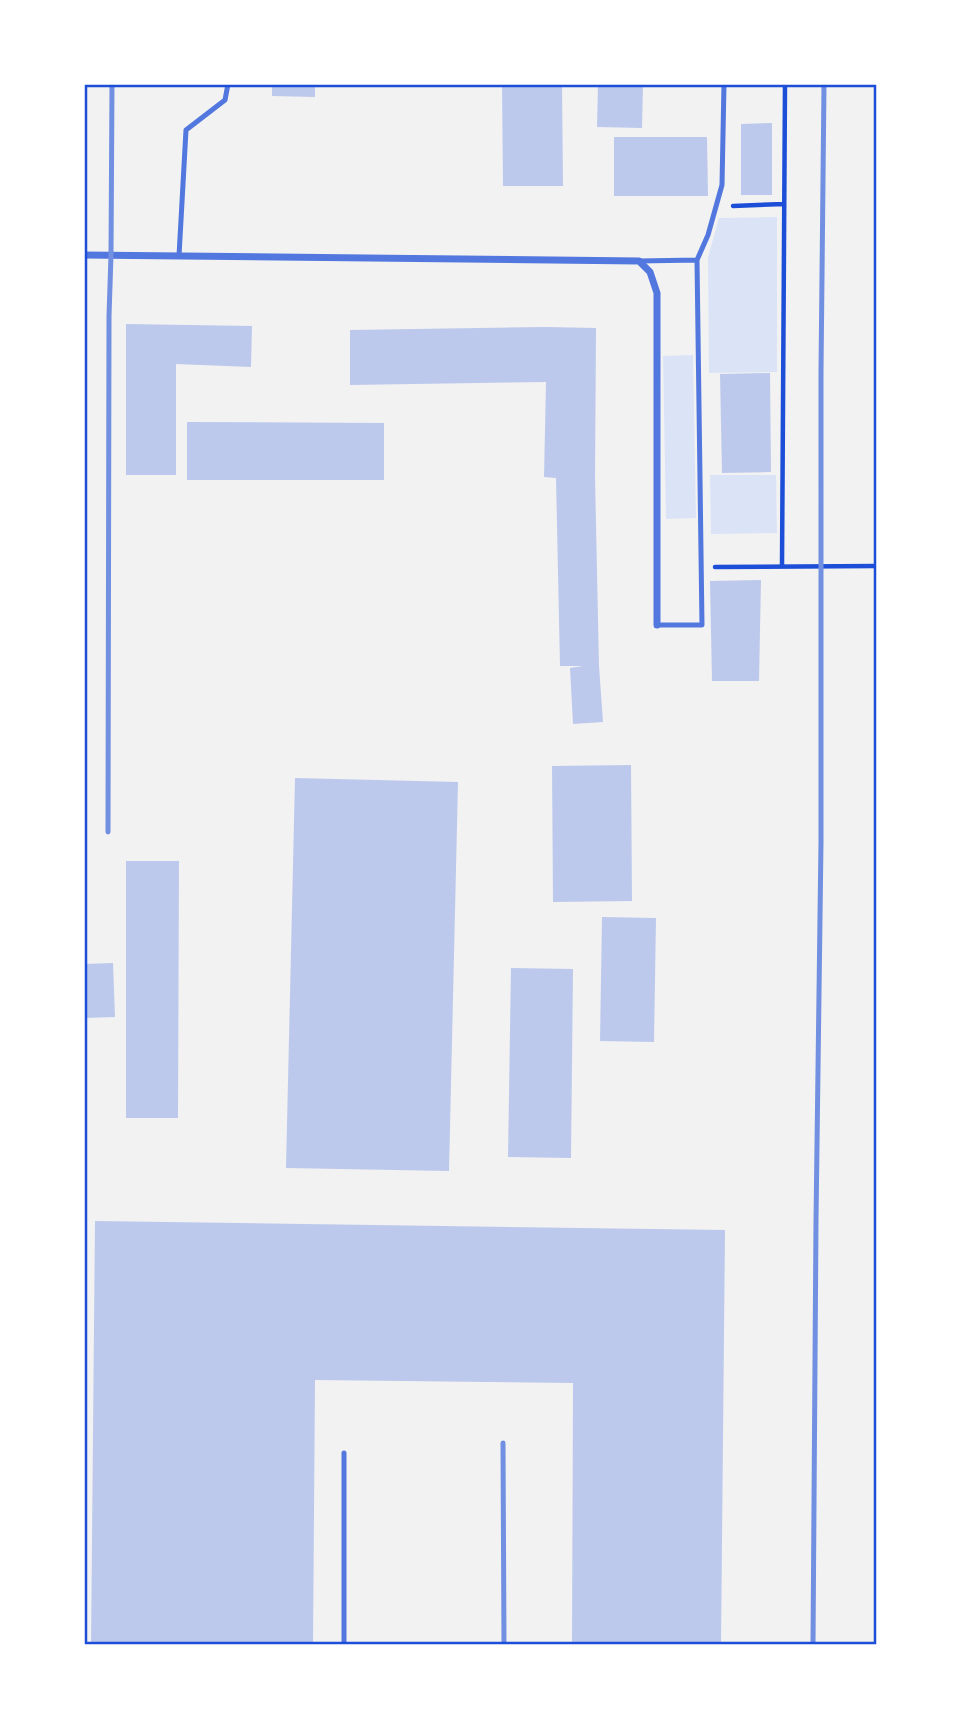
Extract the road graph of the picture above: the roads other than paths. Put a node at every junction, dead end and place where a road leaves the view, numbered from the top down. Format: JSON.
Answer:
{"nodes":[{"id":1,"x":228,"y":84,"type":"edge"},
{"id":2,"x":724,"y":84,"type":"edge"},
{"id":3,"x":84,"y":255,"type":"edge"},
{"id":4,"x":179,"y":256,"type":"junction"},
{"id":5,"x":697,"y":260,"type":"junction"},
{"id":6,"x":639,"y":261,"type":"junction"},
{"id":7,"x":657,"y":625,"type":"joint"},
{"id":8,"x":344,"y":1453,"type":"dead end"},
{"id":9,"x":344,"y":1645,"type":"edge"}],
"edges":[{"from":1,"to":4,"type":"lane"},
{"from":2,"to":5,"type":"lane"},
{"from":3,"to":4,"type":"street"},
{"from":4,"to":6,"type":"street"},
{"from":5,"to":6,"type":"lane"},
{"from":5,"to":7,"type":"lane"},
{"from":6,"to":7,"type":"street"},
{"from":8,"to":9,"type":"lane"}]}
